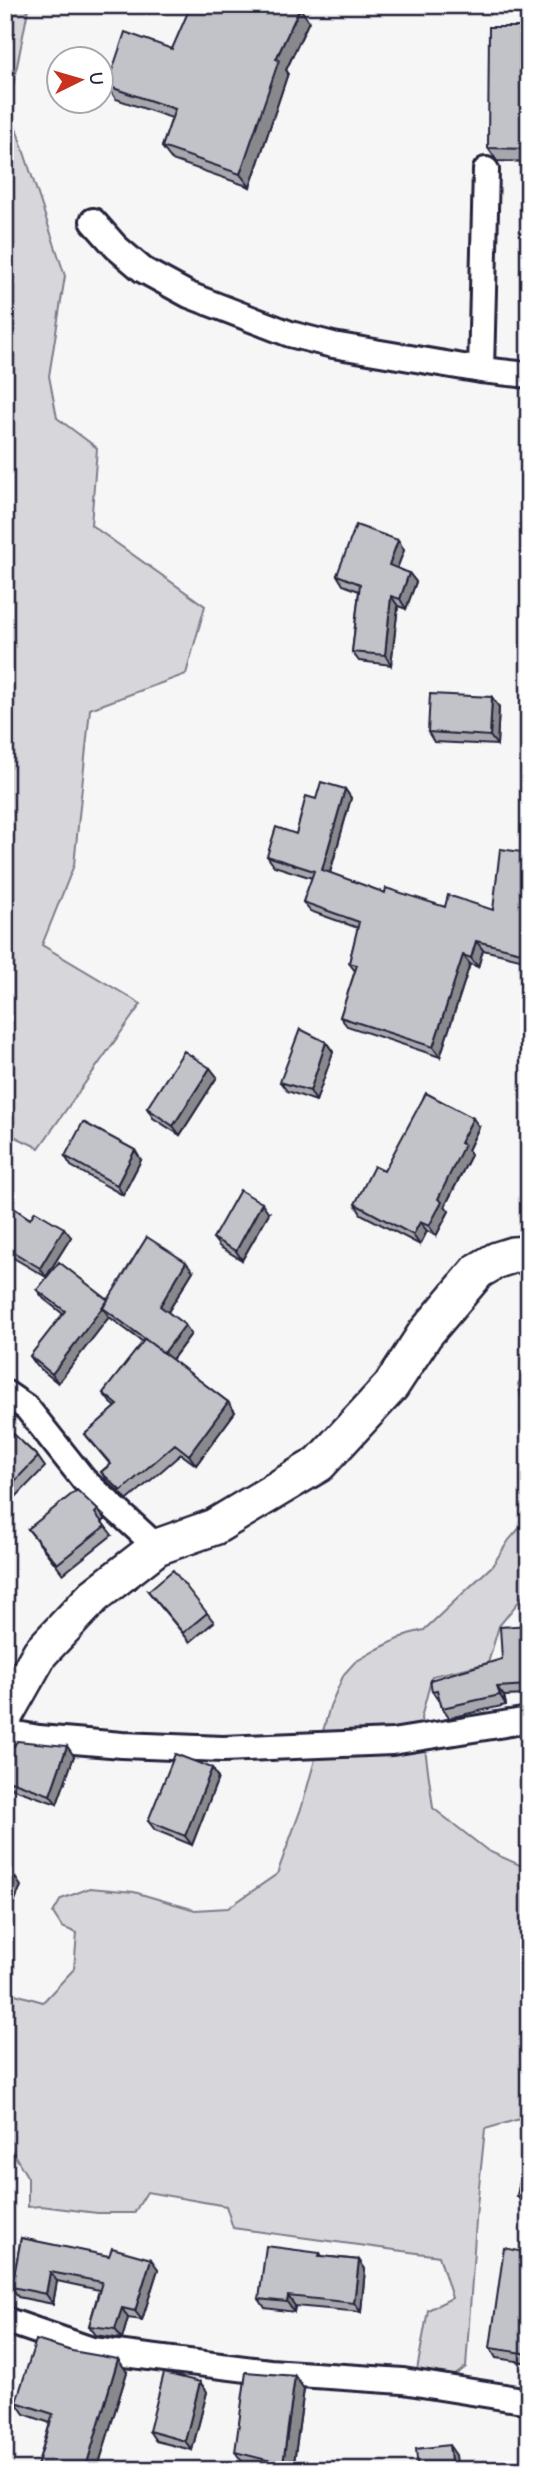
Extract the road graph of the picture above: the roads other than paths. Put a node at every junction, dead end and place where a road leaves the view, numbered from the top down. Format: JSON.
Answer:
{"nodes":[{"id":1,"x":486,"y":170,"type":"dead end"},
{"id":2,"x":93,"y":221,"type":"dead end"},
{"id":3,"x":481,"y":370,"type":"junction"},
{"id":4,"x":529,"y":376,"type":"edge"},
{"id":5,"x":529,"y":1254,"type":"edge"},
{"id":6,"x":5,"y":1393,"type":"edge"},
{"id":7,"x":157,"y":1547,"type":"junction"},
{"id":8,"x":5,"y":1715,"type":"edge"},
{"id":9,"x":529,"y":1720,"type":"edge"},
{"id":10,"x":5,"y":1732,"type":"edge"},
{"id":11,"x":5,"y":2320,"type":"edge"},
{"id":12,"x":529,"y":2401,"type":"edge"}],
"edges":[{"from":1,"to":3,"type":"street"},
{"from":2,"to":3,"type":"street"},
{"from":3,"to":4,"type":"street"},
{"from":5,"to":7,"type":"street"},
{"from":6,"to":7,"type":"street"},
{"from":7,"to":8,"type":"street"},
{"from":9,"to":10,"type":"street"},
{"from":11,"to":12,"type":"street"}]}
